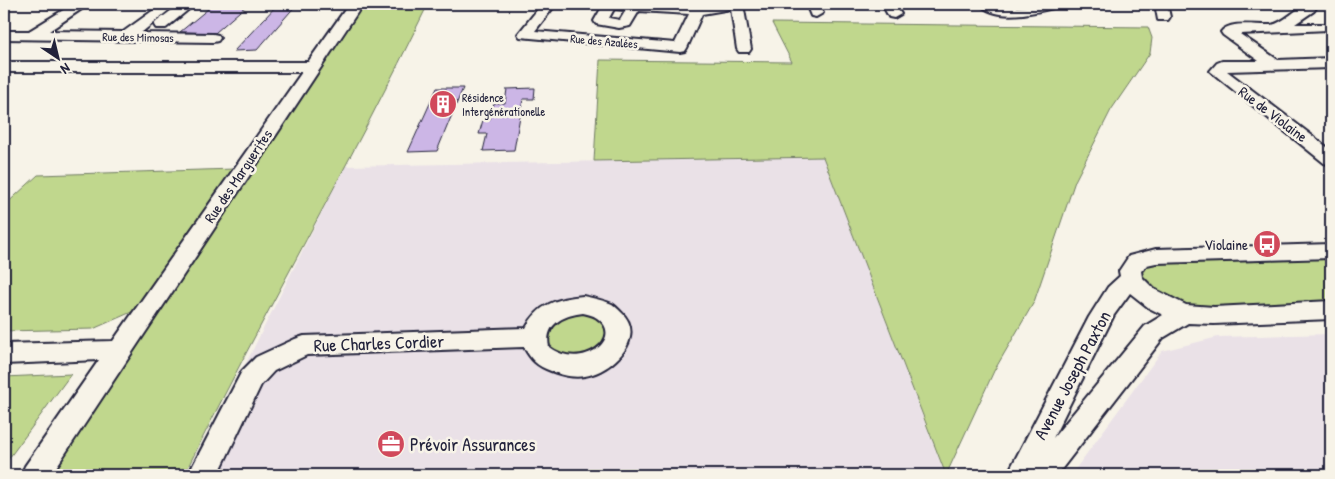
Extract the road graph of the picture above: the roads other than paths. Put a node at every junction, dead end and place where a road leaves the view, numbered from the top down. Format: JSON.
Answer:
{"nodes":[{"id":1,"x":82,"y":4,"type":"edge"},
{"id":2,"x":170,"y":4,"type":"edge"},
{"id":3,"x":188,"y":4,"type":"edge"},
{"id":4,"x":356,"y":4,"type":"edge"},
{"id":5,"x":549,"y":4,"type":"edge"},
{"id":6,"x":605,"y":4,"type":"edge"},
{"id":7,"x":736,"y":4,"type":"edge"},
{"id":8,"x":987,"y":4,"type":"edge"},
{"id":9,"x":1052,"y":4,"type":"edge"},
{"id":10,"x":1155,"y":4,"type":"edge"},
{"id":11,"x":623,"y":5,"type":"edge"},
{"id":12,"x":1162,"y":8,"type":"edge"},
{"id":13,"x":697,"y":11,"type":"junction"},
{"id":14,"x":612,"y":24,"type":"junction"},
{"id":15,"x":1276,"y":28,"type":"junction"},
{"id":16,"x":4,"y":35,"type":"edge"},
{"id":17,"x":33,"y":35,"type":"junction"},
{"id":18,"x":126,"y":37,"type":"junction"},
{"id":19,"x":146,"y":37,"type":"junction"},
{"id":20,"x":213,"y":38,"type":"dead end"},
{"id":21,"x":602,"y":41,"type":"junction"},
{"id":22,"x":744,"y":48,"type":"dead end"},
{"id":23,"x":1331,"y":63,"type":"edge"},
{"id":24,"x":1275,"y":65,"type":"junction"},
{"id":25,"x":4,"y":67,"type":"edge"},
{"id":26,"x":312,"y":67,"type":"junction"},
{"id":27,"x":1331,"y":159,"type":"edge"},
{"id":28,"x":1331,"y":251,"type":"edge"},
{"id":29,"x":1131,"y":279,"type":"junction"},
{"id":30,"x":1331,"y":310,"type":"edge"},
{"id":31,"x":1184,"y":314,"type":"junction"},
{"id":32,"x":535,"y":337,"type":"dead end"},
{"id":33,"x":120,"y":350,"type":"junction"},
{"id":34,"x":4,"y":354,"type":"edge"},
{"id":35,"x":34,"y":475,"type":"edge"},
{"id":36,"x":203,"y":475,"type":"edge"},
{"id":37,"x":1021,"y":475,"type":"edge"},
{"id":38,"x":1040,"y":475,"type":"edge"}],
"edges":[{"from":1,"to":17,"type":"street"},
{"from":2,"to":18,"type":"street"},
{"from":3,"to":19,"type":"street"},
{"from":4,"to":26,"type":"street","name":"Rue des Marguerites"},
{"from":5,"to":21,"type":"street","name":"Rue des Azalées"},
{"from":6,"to":11,"type":"street"},
{"from":7,"to":13,"type":"street"},
{"from":7,"to":22,"type":"street"},
{"from":8,"to":9,"type":"street"},
{"from":10,"to":12,"type":"street"},
{"from":11,"to":13,"type":"street"},
{"from":11,"to":14,"type":"street"},
{"from":11,"to":14,"type":"street"},
{"from":13,"to":21,"type":"street","name":"Rue des Azalées"},
{"from":14,"to":21,"type":"street"},
{"from":15,"to":15,"type":"street"},
{"from":15,"to":24,"type":"street"},
{"from":16,"to":17,"type":"street","name":"Rue des Mimosas"},
{"from":17,"to":18,"type":"street","name":"Rue des Mimosas"},
{"from":18,"to":19,"type":"street","name":"Rue des Mimosas"},
{"from":19,"to":20,"type":"street","name":"Rue des Mimosas"},
{"from":23,"to":24,"type":"street"},
{"from":24,"to":27,"type":"street","name":"Rue de Violaine"},
{"from":25,"to":26,"type":"street"},
{"from":26,"to":33,"type":"street","name":"Rue des Marguerites"},
{"from":28,"to":29,"type":"street","name":"Avenue Joseph Paxton"},
{"from":29,"to":31,"type":"street"},
{"from":29,"to":37,"type":"street","name":"Avenue Joseph Paxton"},
{"from":30,"to":31,"type":"street"},
{"from":31,"to":38,"type":"street","name":"Avenue Joseph Paxton"},
{"from":32,"to":36,"type":"street","name":"Rue Charles Cordier"},
{"from":33,"to":34,"type":"street"},
{"from":33,"to":35,"type":"street","name":"Rue des Marguerites"}]}
